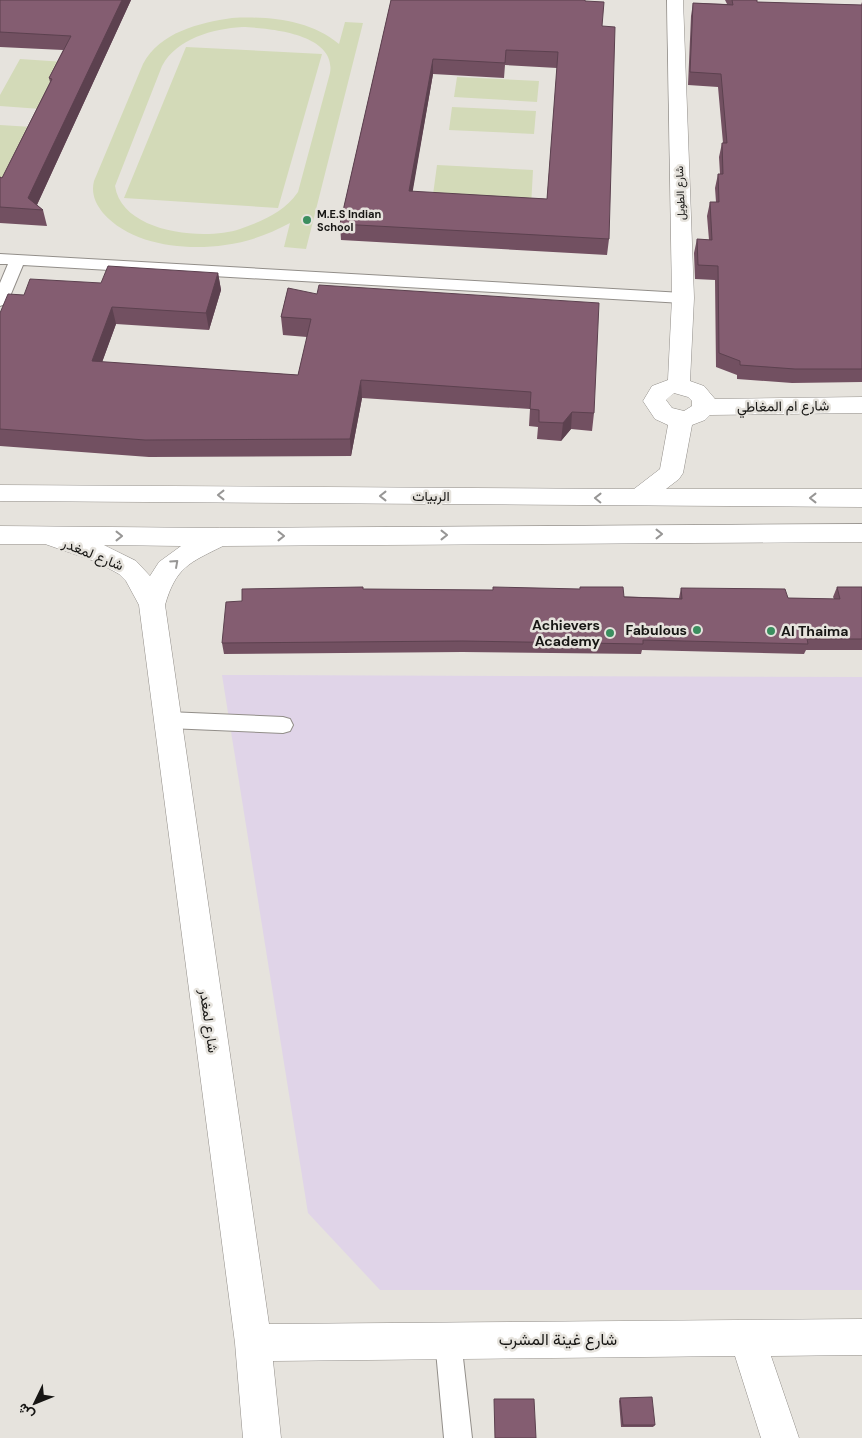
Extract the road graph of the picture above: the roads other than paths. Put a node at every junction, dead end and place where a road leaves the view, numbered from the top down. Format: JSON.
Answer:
{"nodes":[{"id":1,"x":675,"y":0,"type":"edge"},
{"id":2,"x":0,"y":259,"type":"edge"},
{"id":3,"x":17,"y":260,"type":"junction"},
{"id":4,"x":683,"y":298,"type":"junction"},
{"id":5,"x":0,"y":302,"type":"edge"},
{"id":6,"x":679,"y":385,"type":"junction"},
{"id":7,"x":862,"y":405,"type":"edge"},
{"id":8,"x":705,"y":406,"type":"junction"},
{"id":9,"x":681,"y":419,"type":"junction"},
{"id":10,"x":0,"y":493,"type":"edge"},
{"id":11,"x":639,"y":498,"type":"junction"},
{"id":12,"x":862,"y":498,"type":"edge"},
{"id":13,"x":862,"y":533,"type":"edge"},
{"id":14,"x":0,"y":535,"type":"edge"},
{"id":15,"x":44,"y":535,"type":"junction"},
{"id":16,"x":219,"y":537,"type":"junction"},
{"id":17,"x":152,"y":605,"type":"junction"},
{"id":18,"x":168,"y":720,"type":"junction"},
{"id":19,"x":283,"y":725,"type":"dead end"},
{"id":20,"x":862,"y":1337,"type":"edge"},
{"id":21,"x":747,"y":1338,"type":"junction"},
{"id":22,"x":448,"y":1340,"type":"junction"},
{"id":23,"x":253,"y":1343,"type":"junction"},
{"id":24,"x":262,"y":1438,"type":"edge"},
{"id":25,"x":458,"y":1438,"type":"edge"},
{"id":26,"x":780,"y":1438,"type":"edge"}],
"edges":[{"from":1,"to":4,"type":"street","name":"شارع الطويل"},
{"from":2,"to":3,"type":"lane"},
{"from":3,"to":4,"type":"lane"},
{"from":3,"to":5,"type":"lane"},
{"from":4,"to":6,"type":"street","name":"شارع الطويل"},
{"from":6,"to":8,"type":"street"},
{"from":6,"to":9,"type":"street"},
{"from":7,"to":8,"type":"street","name":"شارع ام المغاطي"},
{"from":8,"to":9,"type":"street"},
{"from":9,"to":11,"type":"street"},
{"from":11,"to":10,"type":"street","name":"الربيات","one_way":true},
{"from":12,"to":11,"type":"street","name":"الربيات","one_way":true},
{"from":16,"to":13,"type":"street","one_way":true},
{"from":14,"to":15,"type":"street"},
{"from":15,"to":16,"type":"street","one_way":true},
{"from":15,"to":17,"type":"street","name":"شارع لمغدر"},
{"from":17,"to":16,"type":"street","name":"شارع لمغدر","one_way":true},
{"from":17,"to":18,"type":"street","name":"شارع لمغدر"},
{"from":18,"to":19,"type":"lane"},
{"from":18,"to":23,"type":"street","name":"شارع لمغدر"},
{"from":20,"to":21,"type":"street","name":"شارع غينة المشرب"},
{"from":21,"to":22,"type":"street","name":"شارع غينة المشرب"},
{"from":21,"to":26,"type":"street"},
{"from":22,"to":23,"type":"street","name":"شارع غينة المشرب"},
{"from":22,"to":25,"type":"lane"},
{"from":23,"to":24,"type":"street","name":"شارع لمغدر"}]}
